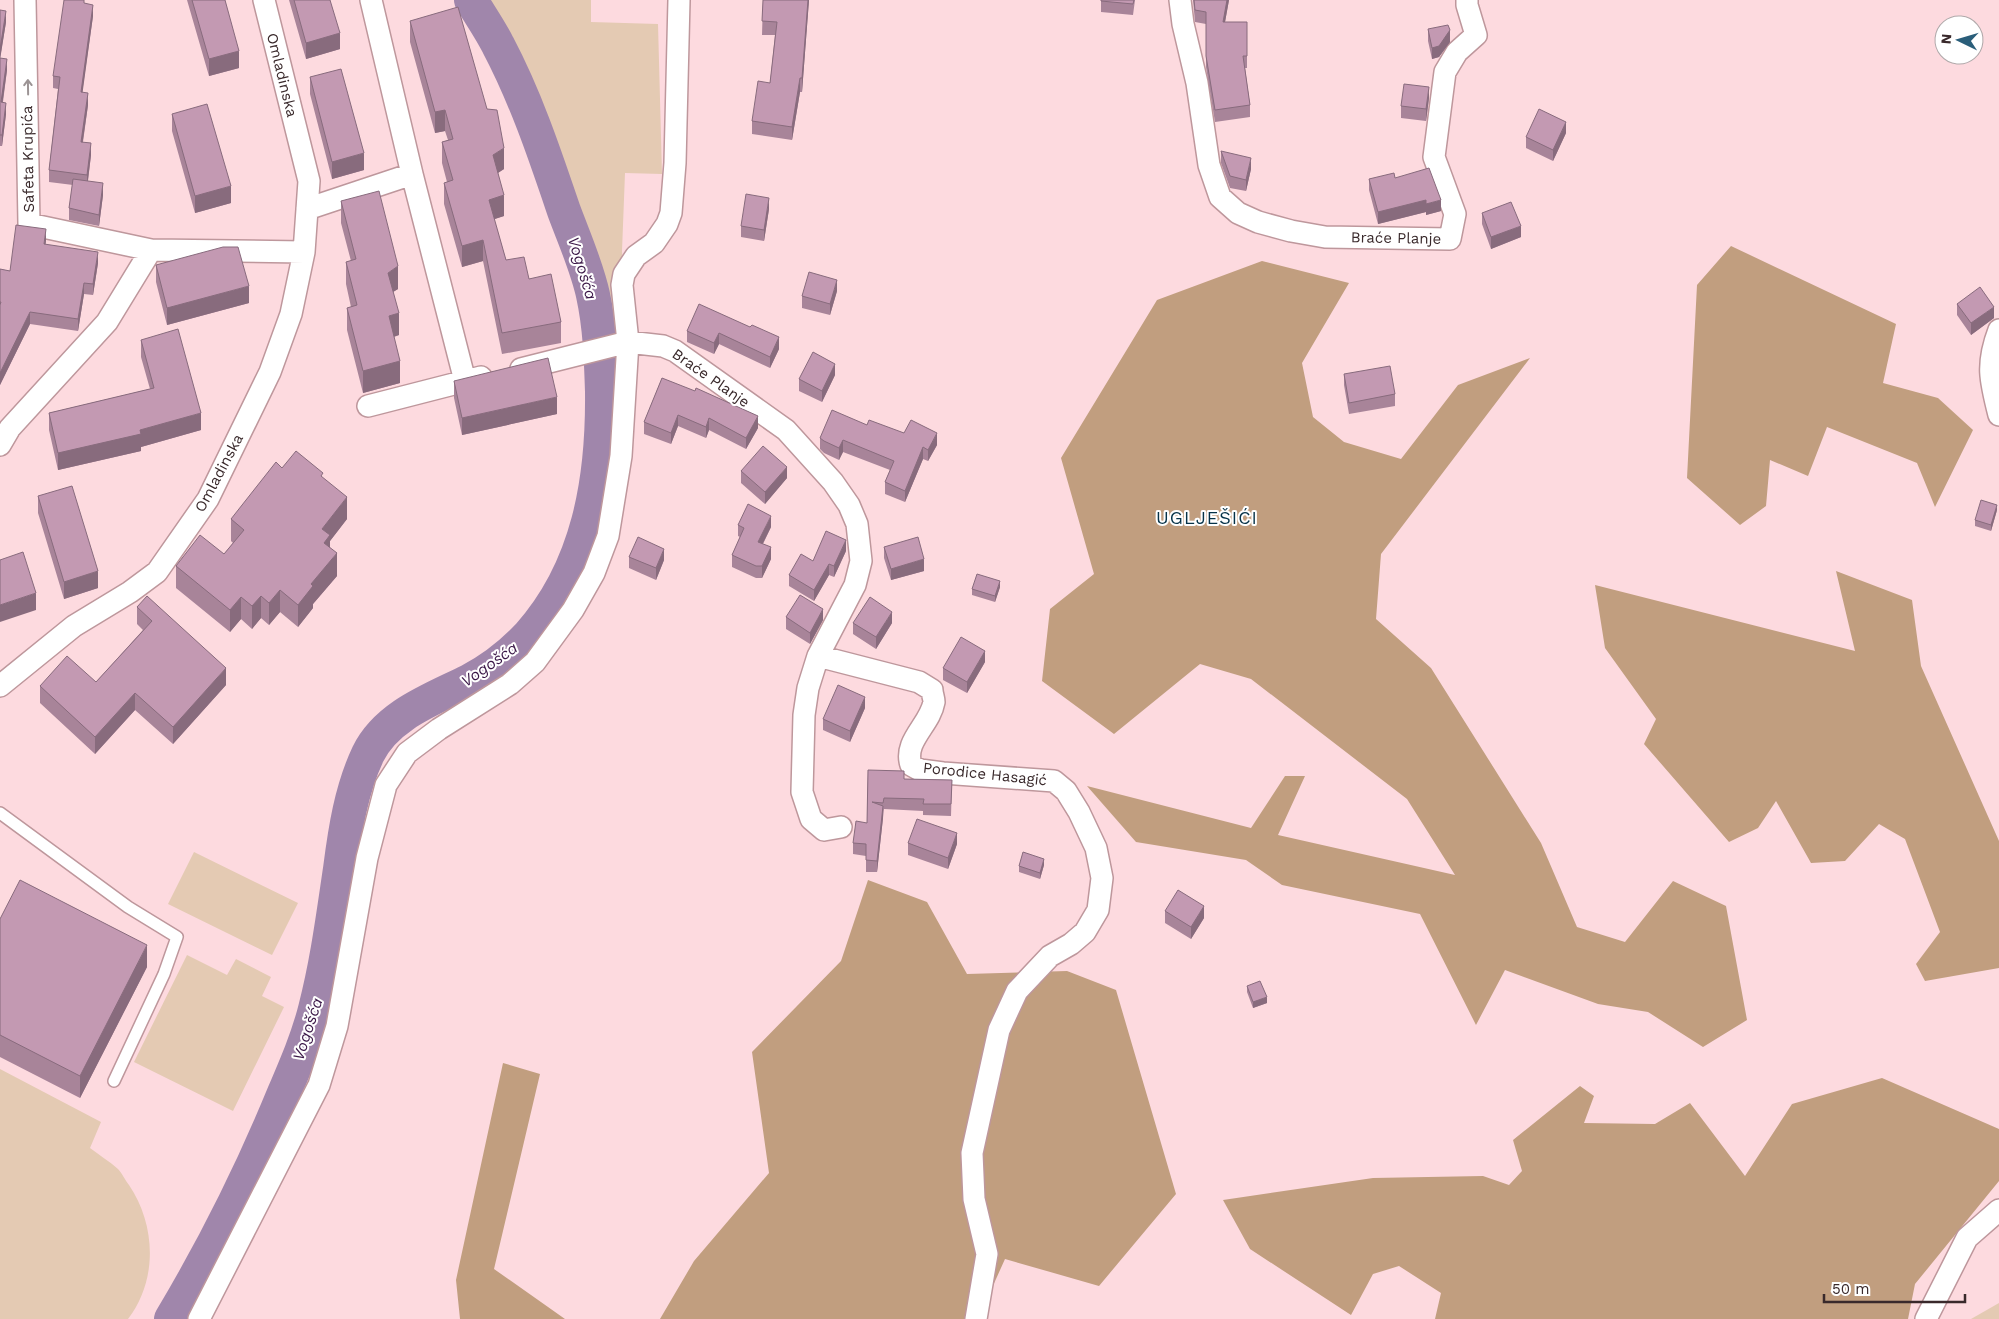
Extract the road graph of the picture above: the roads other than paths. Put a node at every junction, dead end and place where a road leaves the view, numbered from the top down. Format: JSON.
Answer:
{"nodes":[{"id":1,"x":25,"y":0,"type":"edge"},
{"id":2,"x":264,"y":0,"type":"edge"},
{"id":3,"x":370,"y":0,"type":"edge"},
{"id":4,"x":679,"y":0,"type":"edge"},
{"id":5,"x":1180,"y":0,"type":"edge"},
{"id":6,"x":1467,"y":0,"type":"edge"},
{"id":7,"x":412,"y":174,"type":"junction"},
{"id":8,"x":307,"y":209,"type":"junction"},
{"id":9,"x":151,"y":250,"type":"junction"},
{"id":10,"x":304,"y":252,"type":"junction"},
{"id":11,"x":1999,"y":330,"type":"edge"},
{"id":12,"x":621,"y":344,"type":"junction"},
{"id":13,"x":465,"y":381,"type":"junction"},
{"id":14,"x":368,"y":406,"type":"dead end"},
{"id":15,"x":1999,"y":415,"type":"edge"},
{"id":16,"x":0,"y":445,"type":"edge"},
{"id":17,"x":818,"y":656,"type":"junction"},
{"id":18,"x":0,"y":686,"type":"edge"},
{"id":19,"x":0,"y":813,"type":"edge"},
{"id":20,"x":841,"y":827,"type":"dead end"},
{"id":21,"x":114,"y":1081,"type":"dead end"},
{"id":22,"x":1999,"y":1210,"type":"edge"},
{"id":23,"x":199,"y":1319,"type":"edge"},
{"id":24,"x":976,"y":1319,"type":"edge"},
{"id":25,"x":1926,"y":1319,"type":"edge"}],
"edges":[{"from":9,"to":1,"type":"street","name":"Safeta Krupića","one_way":true},
{"from":2,"to":8,"type":"street","name":"Omladinska"},
{"from":3,"to":7,"type":"street"},
{"from":4,"to":12,"type":"street"},
{"from":5,"to":6,"type":"street","name":"Braće Planje"},
{"from":7,"to":8,"type":"street"},
{"from":7,"to":13,"type":"street"},
{"from":8,"to":10,"type":"street","name":"Omladinska"},
{"from":9,"to":10,"type":"street","name":"Safeta Krupića"},
{"from":9,"to":16,"type":"street"},
{"from":10,"to":18,"type":"street","name":"Omladinska"},
{"from":11,"to":15,"type":"street"},
{"from":12,"to":13,"type":"street"},
{"from":12,"to":17,"type":"street","name":"Braće Planje"},
{"from":12,"to":23,"type":"street"},
{"from":13,"to":14,"type":"street"},
{"from":17,"to":20,"type":"street"},
{"from":17,"to":24,"type":"street","name":"Porodice Hasagić"},
{"from":19,"to":21,"type":"lane"},
{"from":22,"to":25,"type":"street"}]}
